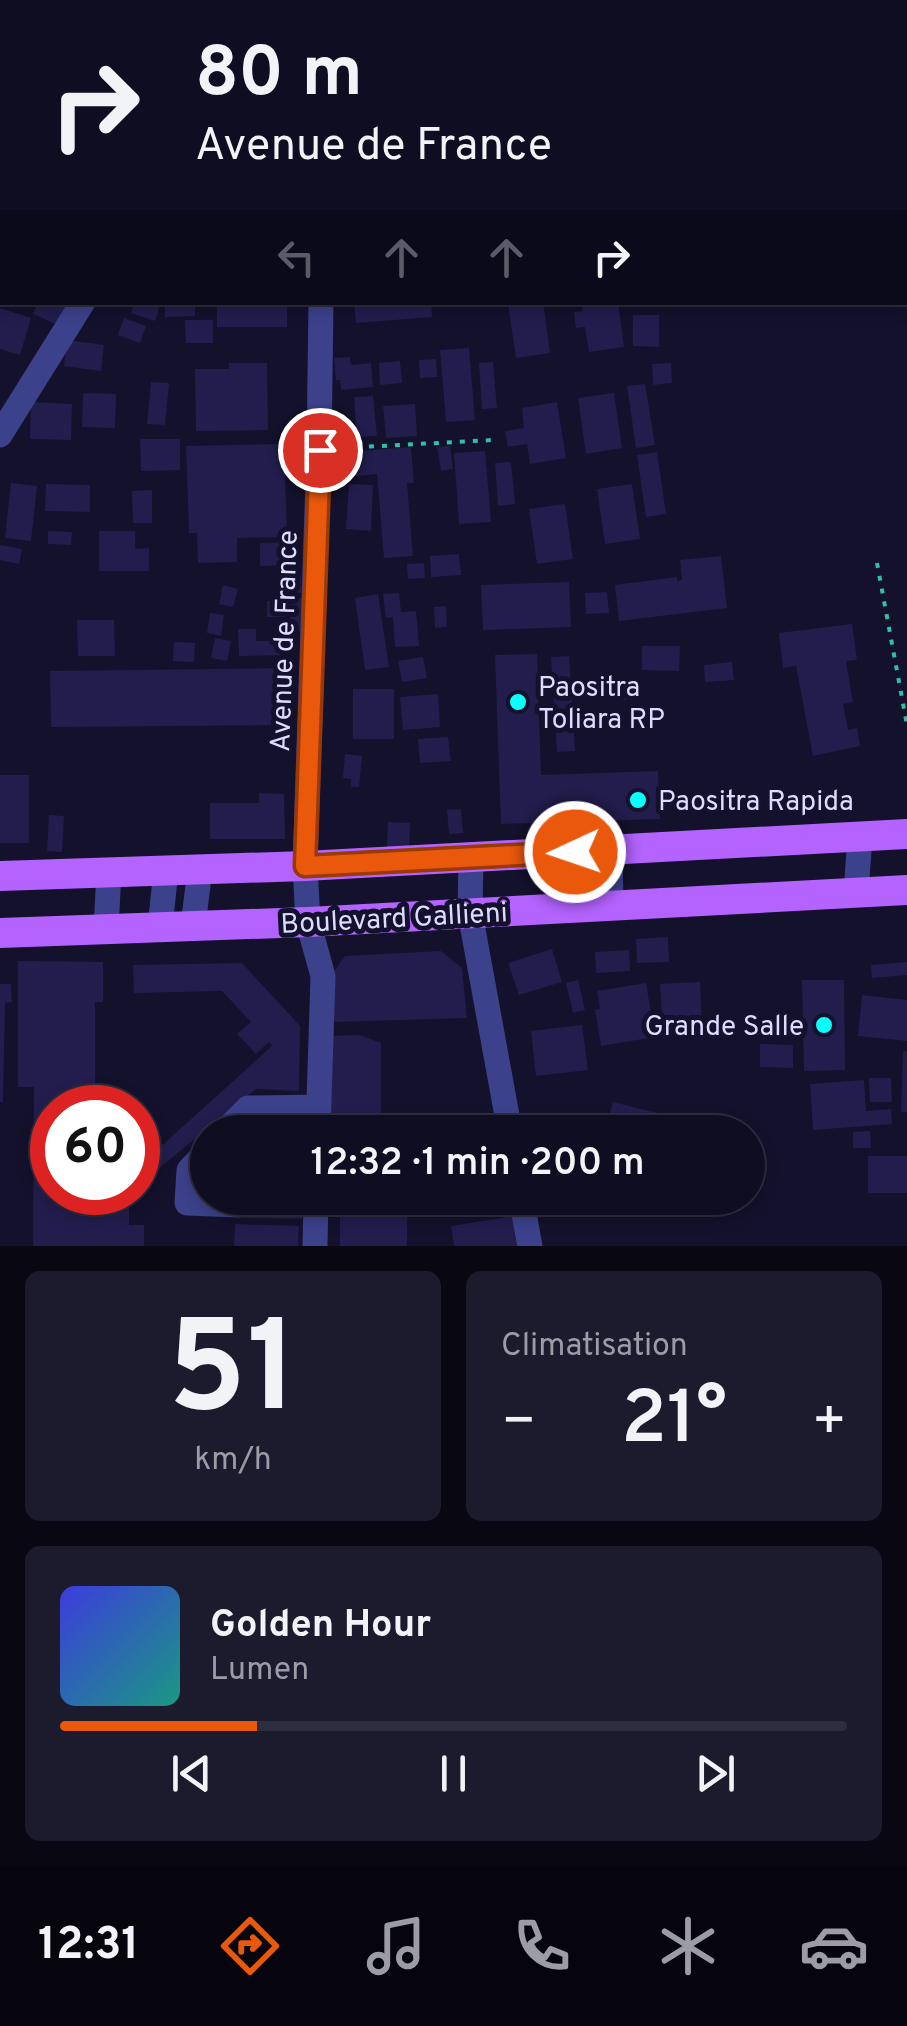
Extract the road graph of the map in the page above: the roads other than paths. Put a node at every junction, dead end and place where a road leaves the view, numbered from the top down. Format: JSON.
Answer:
{"nodes":[{"id":1,"x":81,"y":305,"type":"edge"},
{"id":2,"x":320,"y":305,"type":"edge"},
{"id":3,"x":0,"y":435,"type":"edge"},
{"id":4,"x":907,"y":834,"type":"edge"},
{"id":5,"x":860,"y":837,"type":"junction"},
{"id":6,"x":610,"y":850,"type":"junction"},
{"id":7,"x":471,"y":857,"type":"junction"},
{"id":8,"x":305,"y":866,"type":"junction"},
{"id":9,"x":200,"y":869,"type":"junction"},
{"id":10,"x":166,"y":870,"type":"junction"},
{"id":11,"x":109,"y":872,"type":"junction"},
{"id":12,"x":0,"y":876,"type":"edge"},
{"id":13,"x":907,"y":890,"type":"edge"},
{"id":14,"x":856,"y":892,"type":"junction"},
{"id":15,"x":611,"y":906,"type":"junction"},
{"id":16,"x":470,"y":913,"type":"junction"},
{"id":17,"x":308,"y":922,"type":"junction"},
{"id":18,"x":193,"y":926,"type":"junction"},
{"id":19,"x":160,"y":927,"type":"junction"},
{"id":20,"x":106,"y":929,"type":"junction"},
{"id":21,"x":0,"y":932,"type":"edge"},
{"id":22,"x":241,"y":1115,"type":"edge"},
{"id":23,"x":289,"y":1115,"type":"edge"},
{"id":24,"x":318,"y":1115,"type":"edge"},
{"id":25,"x":507,"y":1115,"type":"edge"},
{"id":26,"x":190,"y":1168,"type":"edge"},
{"id":27,"x":190,"y":1203,"type":"edge"},
{"id":28,"x":316,"y":1215,"type":"edge"},
{"id":29,"x":524,"y":1215,"type":"edge"},
{"id":30,"x":315,"y":1246,"type":"edge"},
{"id":31,"x":530,"y":1246,"type":"edge"}],
"edges":[{"from":1,"to":3,"type":"street"},
{"from":2,"to":8,"type":"street","name":"Avenue de France"},
{"from":4,"to":5,"type":"main road","name":"Boulevard Gallieni"},
{"from":5,"to":6,"type":"main road","name":"Boulevard Gallieni"},
{"from":5,"to":14,"type":"street"},
{"from":6,"to":7,"type":"main road","name":"Boulevard Gallieni"},
{"from":6,"to":15,"type":"street"},
{"from":7,"to":8,"type":"main road","name":"Boulevard Gallieni"},
{"from":7,"to":16,"type":"street"},
{"from":8,"to":9,"type":"main road","name":"Boulevard Gallieni"},
{"from":8,"to":17,"type":"street","name":"Avenue de France"},
{"from":9,"to":10,"type":"main road","name":"Boulevard Gallieni"},
{"from":9,"to":18,"type":"street"},
{"from":10,"to":11,"type":"main road","name":"Boulevard Gallieni"},
{"from":10,"to":19,"type":"street"},
{"from":11,"to":12,"type":"main road","name":"Boulevard Gallieni"},
{"from":11,"to":20,"type":"street"},
{"from":13,"to":14,"type":"main road","name":"Boulevard Gallieni"},
{"from":14,"to":15,"type":"main road","name":"Boulevard Gallieni"},
{"from":15,"to":16,"type":"main road","name":"Boulevard Gallieni"},
{"from":16,"to":17,"type":"main road","name":"Boulevard Gallieni"},
{"from":16,"to":25,"type":"street"},
{"from":17,"to":18,"type":"main road","name":"Boulevard Gallieni"},
{"from":17,"to":24,"type":"street","name":"Avenue de France"},
{"from":18,"to":19,"type":"main road","name":"Boulevard Gallieni"},
{"from":19,"to":20,"type":"main road","name":"Boulevard Gallieni"},
{"from":20,"to":21,"type":"main road","name":"Boulevard Gallieni"},
{"from":22,"to":23,"type":"street"},
{"from":26,"to":27,"type":"street"},
{"from":28,"to":30,"type":"street"},
{"from":29,"to":31,"type":"street"}]}
